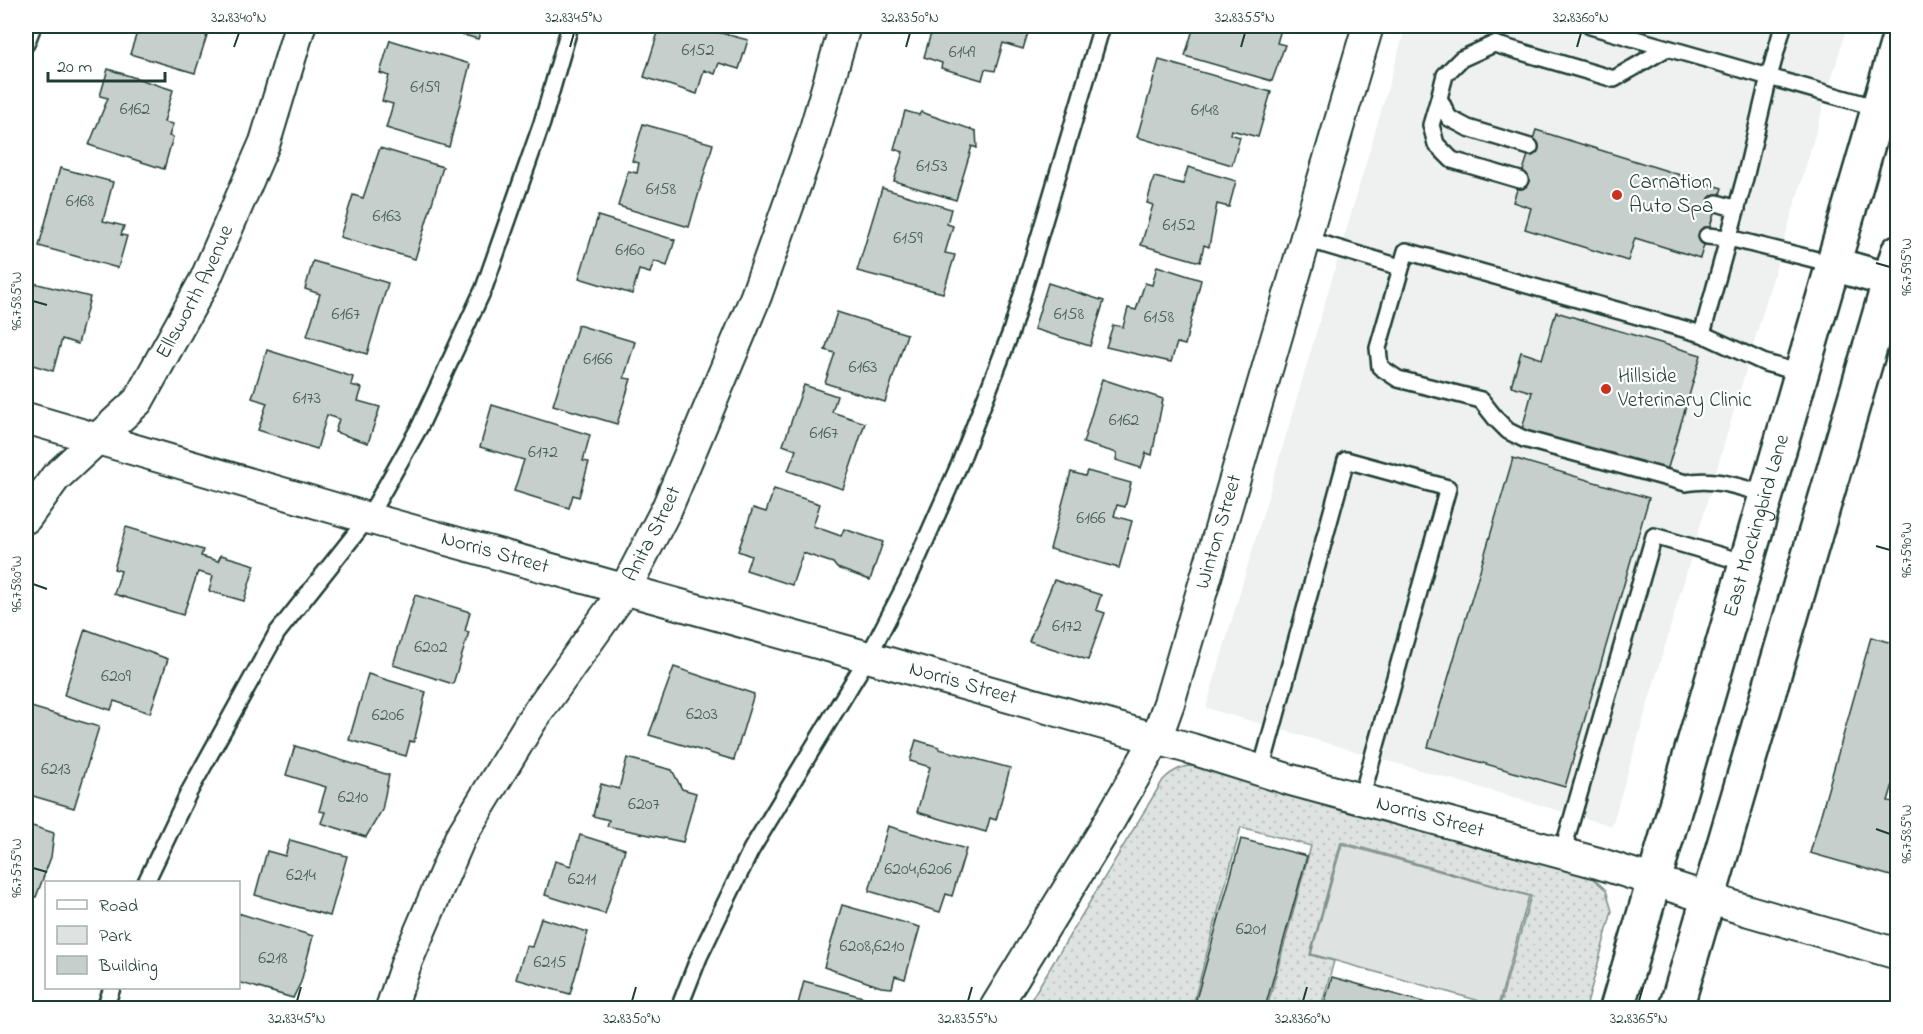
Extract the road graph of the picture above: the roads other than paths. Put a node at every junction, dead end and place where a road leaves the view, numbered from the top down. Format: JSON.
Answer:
{"nodes":[{"id":1,"x":33,"y":26,"type":"edge"},
{"id":2,"x":300,"y":26,"type":"edge"},
{"id":3,"x":570,"y":26,"type":"edge"},
{"id":4,"x":845,"y":26,"type":"edge"},
{"id":5,"x":1102,"y":26,"type":"edge"},
{"id":6,"x":1368,"y":26,"type":"edge"},
{"id":7,"x":1590,"y":26,"type":"edge"},
{"id":8,"x":1783,"y":26,"type":"edge"},
{"id":9,"x":1898,"y":41,"type":"edge"},
{"id":10,"x":26,"y":44,"type":"edge"},
{"id":11,"x":1667,"y":48,"type":"junction"},
{"id":12,"x":1769,"y":77,"type":"junction"},
{"id":13,"x":1439,"y":98,"type":"junction"},
{"id":14,"x":1878,"y":108,"type":"junction"},
{"id":15,"x":1530,"y":147,"type":"dead end"},
{"id":16,"x":1520,"y":180,"type":"dead end"},
{"id":17,"x":1717,"y":203,"type":"dead end"},
{"id":18,"x":1737,"y":209,"type":"junction"},
{"id":19,"x":1707,"y":236,"type":"dead end"},
{"id":20,"x":1729,"y":238,"type":"junction"},
{"id":21,"x":1306,"y":239,"type":"junction"},
{"id":22,"x":1833,"y":264,"type":"junction"},
{"id":23,"x":1893,"y":266,"type":"edge"},
{"id":24,"x":1401,"y":267,"type":"junction"},
{"id":25,"x":1702,"y":334,"type":"junction"},
{"id":26,"x":1802,"y":372,"type":"junction"},
{"id":27,"x":26,"y":418,"type":"edge"},
{"id":28,"x":96,"y":438,"type":"junction"},
{"id":29,"x":1767,"y":495,"type":"junction"},
{"id":30,"x":26,"y":518,"type":"edge"},
{"id":31,"x":368,"y":518,"type":"junction"},
{"id":32,"x":1746,"y":563,"type":"junction"},
{"id":33,"x":624,"y":591,"type":"junction"},
{"id":34,"x":868,"y":657,"type":"junction"},
{"id":35,"x":1156,"y":739,"type":"junction"},
{"id":36,"x":1262,"y":770,"type":"junction"},
{"id":37,"x":1361,"y":799,"type":"junction"},
{"id":38,"x":1562,"y":853,"type":"junction"},
{"id":39,"x":1655,"y":880,"type":"junction"},
{"id":40,"x":146,"y":881,"type":"edge"},
{"id":41,"x":1708,"y":897,"type":"junction"},
{"id":42,"x":1898,"y":954,"type":"edge"},
{"id":43,"x":111,"y":989,"type":"edge"},
{"id":44,"x":105,"y":1008,"type":"edge"},
{"id":45,"x":391,"y":1008,"type":"edge"},
{"id":46,"x":680,"y":1008,"type":"edge"},
{"id":47,"x":995,"y":1008,"type":"edge"},
{"id":48,"x":1617,"y":1008,"type":"edge"},
{"id":49,"x":1676,"y":1008,"type":"edge"}],
"edges":[{"from":1,"to":10,"type":"lane"},
{"from":2,"to":28,"type":"street","name":"Ellsworth Avenue"},
{"from":3,"to":31,"type":"lane"},
{"from":4,"to":33,"type":"street","name":"Anita Street"},
{"from":5,"to":34,"type":"lane"},
{"from":6,"to":21,"type":"street","name":"Winton Street"},
{"from":7,"to":11,"type":"lane"},
{"from":8,"to":12,"type":"lane"},
{"from":9,"to":14,"type":"main road","name":"East Mockingbird Lane"},
{"from":11,"to":12,"type":"lane"},
{"from":11,"to":13,"type":"lane"},
{"from":12,"to":14,"type":"lane"},
{"from":12,"to":18,"type":"lane"},
{"from":13,"to":15,"type":"lane"},
{"from":13,"to":16,"type":"lane"},
{"from":14,"to":22,"type":"main road","name":"East Mockingbird Lane"},
{"from":17,"to":18,"type":"lane"},
{"from":18,"to":20,"type":"lane"},
{"from":19,"to":20,"type":"lane"},
{"from":20,"to":22,"type":"lane"},
{"from":20,"to":25,"type":"lane"},
{"from":21,"to":24,"type":"lane"},
{"from":21,"to":35,"type":"street","name":"Winton Street"},
{"from":22,"to":23,"type":"main road"},
{"from":22,"to":26,"type":"main road","name":"East Mockingbird Lane"},
{"from":23,"to":41,"type":"main road"},
{"from":24,"to":25,"type":"lane"},
{"from":24,"to":29,"type":"lane"},
{"from":25,"to":26,"type":"lane"},
{"from":26,"to":29,"type":"main road","name":"East Mockingbird Lane"},
{"from":27,"to":28,"type":"street","name":"Norris Street"},
{"from":28,"to":30,"type":"street","name":"Ellsworth Avenue"},
{"from":28,"to":31,"type":"street","name":"Norris Street"},
{"from":29,"to":32,"type":"main road","name":"East Mockingbird Lane"},
{"from":31,"to":33,"type":"street","name":"Norris Street"},
{"from":31,"to":40,"type":"lane"},
{"from":32,"to":38,"type":"lane"},
{"from":32,"to":39,"type":"main road","name":"East Mockingbird Lane"},
{"from":33,"to":34,"type":"street","name":"Norris Street"},
{"from":33,"to":45,"type":"street","name":"Anita Street"},
{"from":34,"to":35,"type":"street","name":"Norris Street"},
{"from":34,"to":46,"type":"lane"},
{"from":35,"to":36,"type":"street","name":"Norris Street"},
{"from":35,"to":47,"type":"street","name":"Winton Street"},
{"from":36,"to":37,"type":"street","name":"Norris Street"},
{"from":36,"to":37,"type":"lane"},
{"from":37,"to":38,"type":"street","name":"Norris Street"},
{"from":38,"to":39,"type":"street","name":"Norris Street"},
{"from":39,"to":41,"type":"street","name":"Norris Street"},
{"from":39,"to":48,"type":"main road","name":"East Mockingbird Lane"},
{"from":41,"to":42,"type":"street","name":"Norris Street"},
{"from":41,"to":49,"type":"main road"},
{"from":43,"to":44,"type":"lane"}]}
